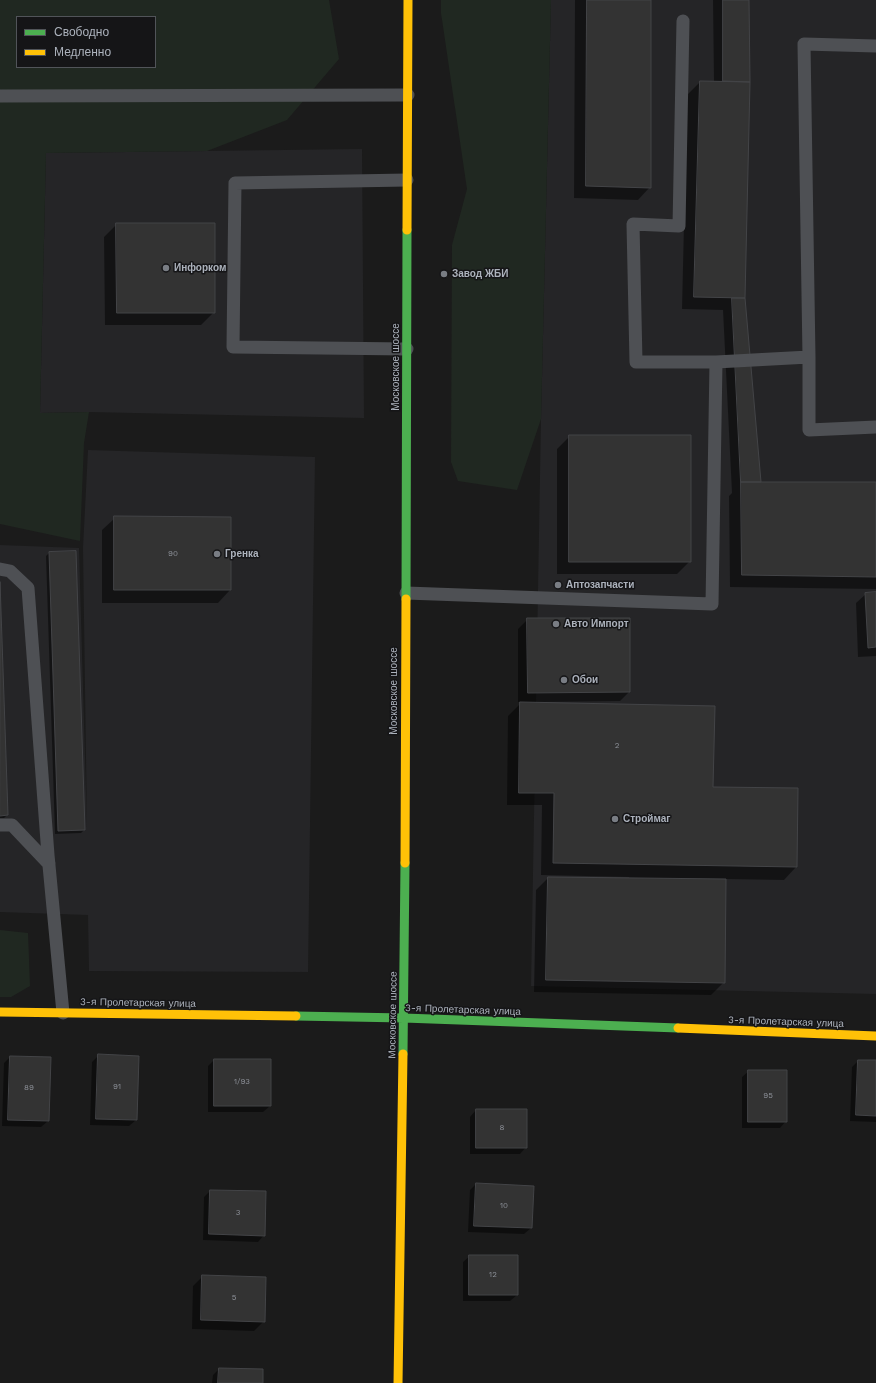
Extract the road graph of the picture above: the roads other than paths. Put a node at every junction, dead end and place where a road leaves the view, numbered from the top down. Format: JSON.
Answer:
{"nodes":[{"id":1,"x":408,"y":0,"type":"edge"},
{"id":2,"x":683,"y":21,"type":"dead end"},
{"id":3,"x":876,"y":46,"type":"edge"},
{"id":4,"x":408,"y":95,"type":"junction"},
{"id":5,"x":0,"y":96,"type":"edge"},
{"id":6,"x":407,"y":180,"type":"junction"},
{"id":7,"x":407,"y":349,"type":"junction"},
{"id":8,"x":809,"y":357,"type":"junction"},
{"id":9,"x":716,"y":362,"type":"junction"},
{"id":10,"x":876,"y":427,"type":"edge"},
{"id":11,"x":0,"y":569,"type":"edge"},
{"id":12,"x":406,"y":593,"type":"junction"},
{"id":13,"x":0,"y":825,"type":"edge"},
{"id":14,"x":49,"y":864,"type":"junction"},
{"id":15,"x":0,"y":1012,"type":"edge"},
{"id":16,"x":63,"y":1013,"type":"junction"},
{"id":17,"x":404,"y":1018,"type":"junction"},
{"id":18,"x":876,"y":1036,"type":"edge"},
{"id":19,"x":398,"y":1383,"type":"edge"}],
"edges":[{"from":1,"to":4,"type":"main road","name":"Московское шоссе"},
{"from":2,"to":9,"type":"lane"},
{"from":3,"to":8,"type":"lane"},
{"from":4,"to":5,"type":"lane"},
{"from":4,"to":6,"type":"main road","name":"Московское шоссе"},
{"from":6,"to":7,"type":"main road","name":"Московское шоссе"},
{"from":6,"to":7,"type":"lane"},
{"from":7,"to":12,"type":"main road","name":"Московское шоссе"},
{"from":8,"to":9,"type":"lane"},
{"from":8,"to":10,"type":"lane"},
{"from":9,"to":12,"type":"lane"},
{"from":11,"to":14,"type":"lane"},
{"from":12,"to":17,"type":"main road","name":"Московское шоссе"},
{"from":13,"to":14,"type":"lane"},
{"from":14,"to":16,"type":"lane"},
{"from":15,"to":16,"type":"main road","name":"3-я Пролетарская улица"},
{"from":16,"to":17,"type":"main road","name":"3-я Пролетарская улица"},
{"from":17,"to":18,"type":"main road","name":"3-я Пролетарская улица"},
{"from":17,"to":19,"type":"main road","name":"Московское шоссе"}]}
